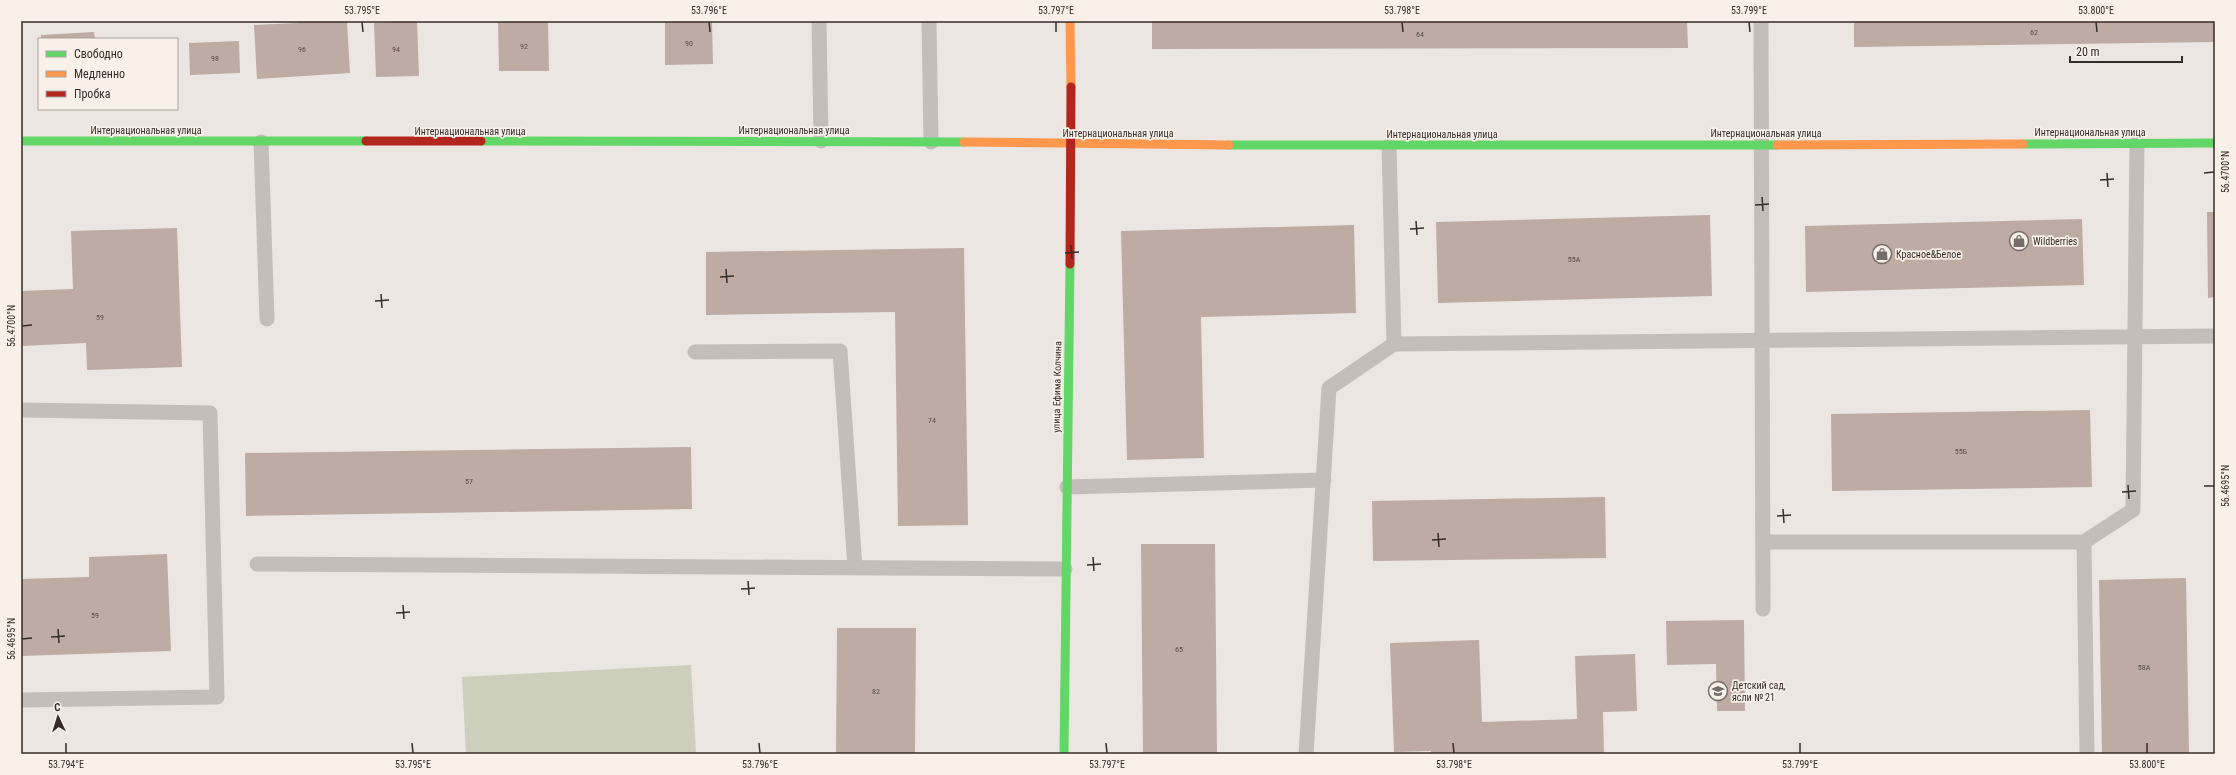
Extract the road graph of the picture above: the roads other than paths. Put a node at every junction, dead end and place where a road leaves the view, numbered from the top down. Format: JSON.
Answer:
{"nodes":[{"id":1,"x":819,"y":21,"type":"edge"},
{"id":2,"x":929,"y":21,"type":"edge"},
{"id":3,"x":1070,"y":21,"type":"edge"},
{"id":4,"x":1761,"y":21,"type":"edge"},
{"id":5,"x":21,"y":141,"type":"edge"},
{"id":6,"x":821,"y":141,"type":"junction"},
{"id":7,"x":261,"y":142,"type":"junction"},
{"id":8,"x":931,"y":142,"type":"junction"},
{"id":9,"x":1072,"y":143,"type":"junction"},
{"id":10,"x":2137,"y":143,"type":"junction"},
{"id":11,"x":2215,"y":143,"type":"edge"},
{"id":12,"x":1763,"y":144,"type":"junction"},
{"id":13,"x":1389,"y":146,"type":"junction"},
{"id":14,"x":267,"y":319,"type":"dead end"},
{"id":15,"x":2215,"y":336,"type":"edge"},
{"id":16,"x":2134,"y":337,"type":"junction"},
{"id":17,"x":1763,"y":340,"type":"junction"},
{"id":18,"x":1394,"y":344,"type":"junction"},
{"id":19,"x":695,"y":352,"type":"dead end"},
{"id":20,"x":21,"y":410,"type":"edge"},
{"id":21,"x":1324,"y":480,"type":"junction"},
{"id":22,"x":1067,"y":487,"type":"junction"},
{"id":23,"x":1763,"y":542,"type":"junction"},
{"id":24,"x":2084,"y":542,"type":"junction"},
{"id":25,"x":257,"y":564,"type":"dead end"},
{"id":26,"x":854,"y":568,"type":"junction"},
{"id":27,"x":1065,"y":568,"type":"junction"},
{"id":28,"x":1763,"y":609,"type":"dead end"},
{"id":29,"x":21,"y":700,"type":"edge"},
{"id":30,"x":1064,"y":754,"type":"edge"},
{"id":31,"x":1306,"y":754,"type":"edge"},
{"id":32,"x":2087,"y":754,"type":"edge"}],
"edges":[{"from":1,"to":6,"type":"lane"},
{"from":2,"to":8,"type":"lane"},
{"from":3,"to":9,"type":"street","name":"улица Ефима Колчина"},
{"from":4,"to":12,"type":"lane"},
{"from":5,"to":7,"type":"street","name":"Интернациональная улица"},
{"from":6,"to":7,"type":"street","name":"Интернациональная улица"},
{"from":6,"to":8,"type":"street","name":"Интернациональная улица"},
{"from":7,"to":14,"type":"lane"},
{"from":8,"to":9,"type":"street","name":"Интернациональная улица"},
{"from":9,"to":13,"type":"street","name":"Интернациональная улица"},
{"from":9,"to":22,"type":"street","name":"улица Ефима Колчина"},
{"from":10,"to":11,"type":"street","name":"Интернациональная улица"},
{"from":10,"to":12,"type":"street","name":"Интернациональная улица"},
{"from":10,"to":16,"type":"lane"},
{"from":12,"to":13,"type":"street","name":"Интернациональная улица"},
{"from":12,"to":17,"type":"lane"},
{"from":13,"to":18,"type":"lane"},
{"from":15,"to":16,"type":"lane"},
{"from":16,"to":17,"type":"lane"},
{"from":16,"to":24,"type":"lane"},
{"from":17,"to":18,"type":"lane"},
{"from":17,"to":23,"type":"lane"},
{"from":18,"to":21,"type":"lane"},
{"from":19,"to":26,"type":"lane"},
{"from":20,"to":29,"type":"lane"},
{"from":21,"to":22,"type":"lane"},
{"from":21,"to":31,"type":"lane"},
{"from":22,"to":27,"type":"street","name":"улица Ефима Колчина"},
{"from":23,"to":24,"type":"lane"},
{"from":23,"to":28,"type":"lane"},
{"from":24,"to":32,"type":"lane"},
{"from":25,"to":26,"type":"lane"},
{"from":26,"to":27,"type":"lane"},
{"from":27,"to":30,"type":"street","name":"улица Ефима Колчина"}]}
